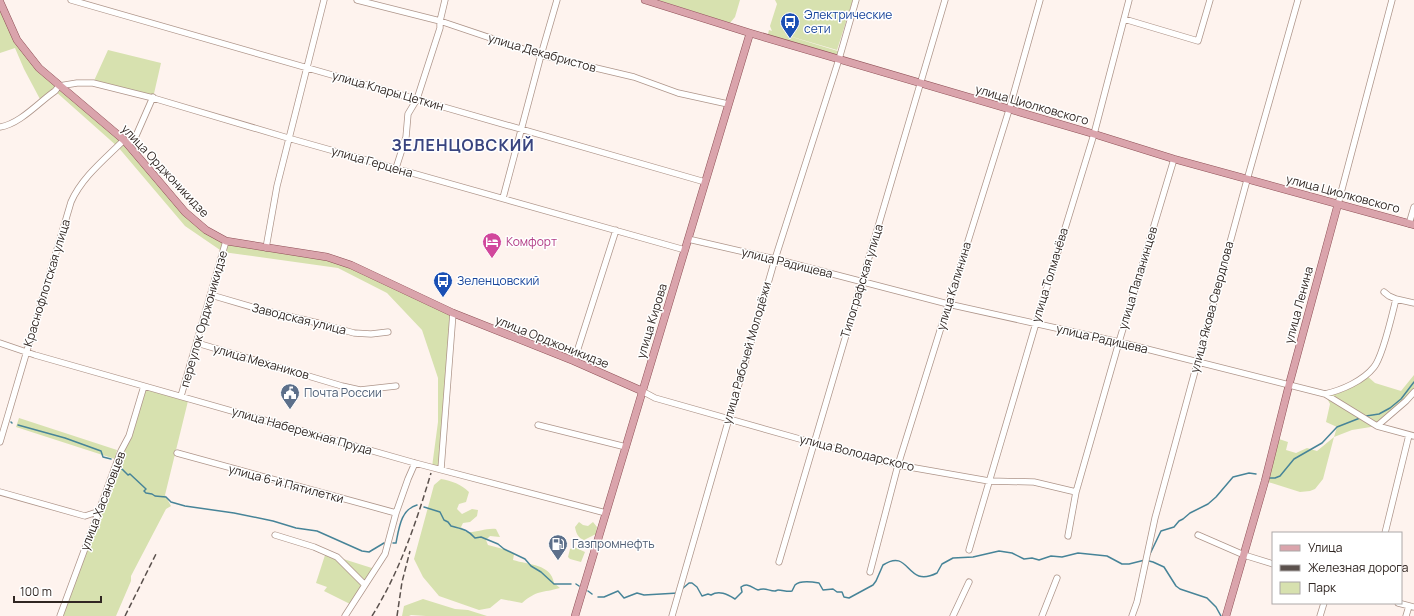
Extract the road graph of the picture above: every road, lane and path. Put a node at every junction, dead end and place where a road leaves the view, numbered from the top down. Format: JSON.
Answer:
{"nodes":[{"id":1,"x":71,"y":0,"type":"edge"},
{"id":2,"x":324,"y":0,"type":"edge"},
{"id":3,"x":356,"y":0,"type":"edge"},
{"id":4,"x":445,"y":0,"type":"edge"},
{"id":5,"x":557,"y":0,"type":"edge"},
{"id":6,"x":645,"y":0,"type":"edge"},
{"id":7,"x":856,"y":0,"type":"edge"},
{"id":8,"x":945,"y":0,"type":"edge"},
{"id":9,"x":1040,"y":0,"type":"edge"},
{"id":10,"x":1130,"y":0,"type":"edge"},
{"id":11,"x":1210,"y":0,"type":"edge"},
{"id":12,"x":1298,"y":0,"type":"edge"},
{"id":13,"x":1392,"y":0,"type":"edge"},
{"id":14,"x":0,"y":2,"type":"edge"},
{"id":15,"x":1124,"y":19,"type":"junction"},
{"id":16,"x":440,"y":21,"type":"junction"},
{"id":17,"x":750,"y":33,"type":"junction"},
{"id":18,"x":541,"y":55,"type":"junction"},
{"id":19,"x":839,"y":59,"type":"junction"},
{"id":20,"x":307,"y":68,"type":"junction"},
{"id":21,"x":921,"y":83,"type":"junction"},
{"id":22,"x":59,"y":86,"type":"junction"},
{"id":23,"x":153,"y":97,"type":"junction"},
{"id":24,"x":417,"y":99,"type":"junction"},
{"id":25,"x":728,"y":104,"type":"junction"},
{"id":26,"x":1010,"y":110,"type":"junction"},
{"id":27,"x":0,"y":127,"type":"edge"},
{"id":28,"x":522,"y":128,"type":"junction"},
{"id":29,"x":1094,"y":134,"type":"junction"},
{"id":30,"x":288,"y":138,"type":"junction"},
{"id":31,"x":126,"y":142,"type":"junction"},
{"id":32,"x":1174,"y":159,"type":"junction"},
{"id":33,"x":396,"y":168,"type":"junction"},
{"id":34,"x":1247,"y":180,"type":"junction"},
{"id":35,"x":705,"y":182,"type":"junction"},
{"id":36,"x":503,"y":198,"type":"junction"},
{"id":37,"x":1338,"y":204,"type":"junction"},
{"id":38,"x":1414,"y":207,"type":"edge"},
{"id":39,"x":1412,"y":225,"type":"edge"},
{"id":40,"x":616,"y":230,"type":"junction"},
{"id":41,"x":688,"y":239,"type":"junction"},
{"id":42,"x":226,"y":241,"type":"junction"},
{"id":43,"x":266,"y":248,"type":"junction"},
{"id":44,"x":685,"y":250,"type":"junction"},
{"id":45,"x":775,"y":259,"type":"junction"},
{"id":46,"x":862,"y":282,"type":"junction"},
{"id":47,"x":1384,"y":292,"type":"dead end"},
{"id":48,"x":211,"y":294,"type":"junction"},
{"id":49,"x":1396,"y":299,"type":"junction"},
{"id":50,"x":1414,"y":303,"type":"edge"},
{"id":51,"x":948,"y":304,"type":"junction"},
{"id":52,"x":453,"y":313,"type":"junction"},
{"id":53,"x":1036,"y":323,"type":"junction"},
{"id":54,"x":388,"y":332,"type":"dead end"},
{"id":55,"x":1119,"y":342,"type":"junction"},
{"id":56,"x":0,"y":343,"type":"edge"},
{"id":57,"x":197,"y":343,"type":"junction"},
{"id":58,"x":26,"y":352,"type":"junction"},
{"id":59,"x":574,"y":361,"type":"junction"},
{"id":60,"x":1197,"y":362,"type":"junction"},
{"id":61,"x":1289,"y":385,"type":"junction"},
{"id":62,"x":144,"y":386,"type":"junction"},
{"id":63,"x":396,"y":386,"type":"dead end"},
{"id":64,"x":642,"y":392,"type":"junction"},
{"id":65,"x":1414,"y":392,"type":"edge"},
{"id":66,"x":1325,"y":394,"type":"junction"},
{"id":67,"x":181,"y":396,"type":"junction"},
{"id":68,"x":728,"y":419,"type":"junction"},
{"id":69,"x":538,"y":425,"type":"dead end"},
{"id":70,"x":1377,"y":426,"type":"junction"},
{"id":71,"x":1412,"y":435,"type":"edge"},
{"id":72,"x":0,"y":442,"type":"edge"},
{"id":73,"x":814,"y":443,"type":"junction"},
{"id":74,"x":626,"y":447,"type":"junction"},
{"id":75,"x":177,"y":453,"type":"dead end"},
{"id":76,"x":415,"y":464,"type":"junction"},
{"id":77,"x":898,"y":465,"type":"junction"},
{"id":78,"x":441,"y":469,"type":"junction"},
{"id":79,"x":989,"y":481,"type":"junction"},
{"id":80,"x":0,"y":492,"type":"edge"},
{"id":81,"x":1076,"y":492,"type":"junction"},
{"id":82,"x":97,"y":512,"type":"junction"},
{"id":83,"x":396,"y":513,"type":"junction"},
{"id":84,"x":606,"y":513,"type":"junction"},
{"id":85,"x":1385,"y":532,"type":"edge"},
{"id":86,"x":275,"y":535,"type":"dead end"},
{"id":87,"x":1198,"y":535,"type":"dead end"},
{"id":88,"x":1068,"y":536,"type":"dead end"},
{"id":89,"x":969,"y":550,"type":"dead end"},
{"id":90,"x":1244,"y":555,"type":"junction"},
{"id":91,"x":779,"y":562,"type":"dead end"},
{"id":92,"x":1272,"y":564,"type":"edge"},
{"id":93,"x":870,"y":572,"type":"dead end"},
{"id":94,"x":1057,"y":578,"type":"dead end"},
{"id":95,"x":969,"y":582,"type":"dead end"},
{"id":96,"x":365,"y":585,"type":"junction"},
{"id":97,"x":1324,"y":604,"type":"edge"},
{"id":98,"x":1402,"y":604,"type":"edge"},
{"id":99,"x":1412,"y":607,"type":"edge"},
{"id":100,"x":60,"y":616,"type":"edge"},
{"id":101,"x":345,"y":616,"type":"edge"},
{"id":102,"x":575,"y":616,"type":"edge"},
{"id":103,"x":672,"y":616,"type":"edge"},
{"id":104,"x":953,"y":616,"type":"edge"},
{"id":105,"x":1042,"y":616,"type":"edge"},
{"id":106,"x":1132,"y":616,"type":"edge"},
{"id":107,"x":1226,"y":616,"type":"edge"},
{"id":108,"x":1320,"y":616,"type":"edge"},
{"id":109,"x":1406,"y":616,"type":"edge"}],
"edges":[{"from":1,"to":20,"type":"street","name":"улица Клары Цеткин"},
{"from":2,"to":20,"type":"street"},
{"from":3,"to":16,"type":"street","name":"улица Декабристов"},
{"from":4,"to":16,"type":"street"},
{"from":5,"to":18,"type":"street"},
{"from":6,"to":17,"type":"main road","name":"улица Циолковского"},
{"from":7,"to":19,"type":"street","name":"улица Рабочей Молодёжи"},
{"from":8,"to":21,"type":"street","name":"Типографская улица"},
{"from":9,"to":26,"type":"street","name":"улица Калинина"},
{"from":10,"to":15,"type":"street","name":"улица Толмачёва"},
{"from":11,"to":15,"type":"street"},
{"from":12,"to":34,"type":"street","name":"улица Якова Свердлова"},
{"from":13,"to":37,"type":"street","name":"улица Ленина"},
{"from":14,"to":22,"type":"main road","name":"улица Орджоникидзе"},
{"from":15,"to":29,"type":"street","name":"улица Толмачёва"},
{"from":16,"to":18,"type":"street","name":"улица Декабристов"},
{"from":16,"to":24,"type":"street"},
{"from":17,"to":19,"type":"main road","name":"улица Циолковского"},
{"from":17,"to":25,"type":"main road","name":"улица Кирова"},
{"from":18,"to":25,"type":"street","name":"улица Декабристов"},
{"from":18,"to":28,"type":"street"},
{"from":19,"to":21,"type":"main road","name":"улица Циолковского"},
{"from":19,"to":45,"type":"street","name":"улица Рабочей Молодёжи"},
{"from":20,"to":24,"type":"street","name":"улица Клары Цеткин"},
{"from":20,"to":30,"type":"street"},
{"from":21,"to":26,"type":"main road","name":"улица Циолковского"},
{"from":21,"to":46,"type":"street","name":"Типографская улица"},
{"from":22,"to":23,"type":"street","name":"улица Герцена"},
{"from":22,"to":27,"type":"street"},
{"from":22,"to":31,"type":"main road","name":"улица Орджоникидзе"},
{"from":23,"to":30,"type":"street","name":"улица Герцена"},
{"from":23,"to":31,"type":"street","name":"Краснофлотская улица"},
{"from":24,"to":28,"type":"street","name":"улица Клары Цеткин"},
{"from":24,"to":33,"type":"street"},
{"from":25,"to":35,"type":"main road","name":"улица Кирова"},
{"from":26,"to":29,"type":"main road","name":"улица Циолковского"},
{"from":26,"to":51,"type":"street","name":"улица Калинина"},
{"from":28,"to":35,"type":"street","name":"улица Клары Цеткин"},
{"from":28,"to":36,"type":"street"},
{"from":29,"to":32,"type":"main road","name":"улица Циолковского"},
{"from":29,"to":53,"type":"street","name":"улица Толмачёва"},
{"from":30,"to":33,"type":"street","name":"улица Герцена"},
{"from":30,"to":43,"type":"street"},
{"from":31,"to":42,"type":"main road","name":"улица Орджоникидзе"},
{"from":31,"to":58,"type":"street","name":"Краснофлотская улица"},
{"from":32,"to":34,"type":"main road","name":"улица Циолковского"},
{"from":32,"to":55,"type":"street","name":"улица Папанинцев"},
{"from":33,"to":36,"type":"street","name":"улица Герцена"},
{"from":34,"to":37,"type":"main road","name":"улица Циолковского"},
{"from":34,"to":60,"type":"street","name":"улица Якова Свердлова"},
{"from":35,"to":41,"type":"main road","name":"улица Кирова"},
{"from":36,"to":40,"type":"street","name":"улица Герцена"},
{"from":37,"to":39,"type":"main road","name":"улица Циолковского"},
{"from":37,"to":61,"type":"main road","name":"улица Ленина"},
{"from":38,"to":39,"type":"street"},
{"from":40,"to":44,"type":"street","name":"улица Герцена"},
{"from":40,"to":59,"type":"street"},
{"from":41,"to":44,"type":"main road","name":"улица Кирова"},
{"from":41,"to":45,"type":"street","name":"улица Радищева"},
{"from":42,"to":43,"type":"main road","name":"улица Орджоникидзе"},
{"from":42,"to":48,"type":"street","name":"переулок Орджоникидзе"},
{"from":43,"to":52,"type":"main road","name":"улица Орджоникидзе"},
{"from":44,"to":64,"type":"main road","name":"улица Кирова"},
{"from":45,"to":46,"type":"street","name":"улица Радищева"},
{"from":45,"to":68,"type":"street","name":"улица Рабочей Молодёжи"},
{"from":46,"to":51,"type":"street","name":"улица Радищева"},
{"from":46,"to":73,"type":"street","name":"Типографская улица"},
{"from":47,"to":49,"type":"street"},
{"from":48,"to":54,"type":"street","name":"Заводская улица"},
{"from":48,"to":57,"type":"street","name":"переулок Орджоникидзе"},
{"from":49,"to":50,"type":"street"},
{"from":49,"to":66,"type":"street"},
{"from":51,"to":53,"type":"street","name":"улица Радищева"},
{"from":51,"to":77,"type":"street","name":"улица Калинина"},
{"from":52,"to":59,"type":"main road","name":"улица Орджоникидзе"},
{"from":52,"to":78,"type":"street"},
{"from":53,"to":55,"type":"street","name":"улица Радищева"},
{"from":53,"to":79,"type":"street","name":"улица Толмачёва"},
{"from":55,"to":60,"type":"street","name":"улица Радищева"},
{"from":55,"to":81,"type":"street","name":"улица Папанинцев"},
{"from":56,"to":58,"type":"street","name":"улица Набережная Пруда"},
{"from":57,"to":63,"type":"street","name":"улица Механиков"},
{"from":57,"to":67,"type":"street","name":"переулок Орджоникидзе"},
{"from":58,"to":62,"type":"street","name":"улица Набережная Пруда"},
{"from":58,"to":72,"type":"street","name":"Краснофлотская улица"},
{"from":59,"to":64,"type":"main road","name":"улица Орджоникидзе"},
{"from":60,"to":61,"type":"street","name":"улица Радищева"},
{"from":60,"to":106,"type":"street","name":"улица Якова Свердлова"},
{"from":61,"to":66,"type":"street","name":"улица Радищева"},
{"from":61,"to":90,"type":"main road","name":"улица Ленина"},
{"from":62,"to":67,"type":"street","name":"улица Набережная Пруда"},
{"from":62,"to":82,"type":"street","name":"улица Хасановцев"},
{"from":64,"to":68,"type":"street","name":"улица Володарского"},
{"from":64,"to":74,"type":"main road","name":"улица Кирова"},
{"from":65,"to":70,"type":"street"},
{"from":66,"to":70,"type":"street","name":"улица Радищева"},
{"from":67,"to":76,"type":"street","name":"улица Набережная Пруда"},
{"from":68,"to":73,"type":"street","name":"улица Володарского"},
{"from":68,"to":103,"type":"street","name":"улица Рабочей Молодёжи"},
{"from":69,"to":74,"type":"street"},
{"from":70,"to":71,"type":"street","name":"улица Радищева"},
{"from":71,"to":85,"type":"street"},
{"from":73,"to":77,"type":"street","name":"улица Володарского"},
{"from":73,"to":91,"type":"street","name":"Типографская улица"},
{"from":74,"to":84,"type":"main road","name":"улица Кирова"},
{"from":75,"to":83,"type":"street","name":"улица 6-й Пятилетки"},
{"from":76,"to":78,"type":"street","name":"улица Набережная Пруда"},
{"from":76,"to":83,"type":"street"},
{"from":77,"to":79,"type":"street","name":"улица Володарского"},
{"from":77,"to":93,"type":"street","name":"улица Калинина"},
{"from":78,"to":84,"type":"street","name":"улица Набережная Пруда"},
{"from":79,"to":81,"type":"street","name":"улица Володарского"},
{"from":79,"to":89,"type":"street","name":"улица Толмачёва"},
{"from":80,"to":82,"type":"street"},
{"from":81,"to":88,"type":"street","name":"улица Папанинцев"},
{"from":82,"to":100,"type":"street","name":"улица Хасановцев"},
{"from":83,"to":96,"type":"street"},
{"from":84,"to":102,"type":"main road","name":"улица Кирова"},
{"from":86,"to":96,"type":"street"},
{"from":87,"to":90,"type":"street"},
{"from":90,"to":92,"type":"street"},
{"from":90,"to":107,"type":"main road","name":"улица Ленина"},
{"from":94,"to":105,"type":"street"},
{"from":95,"to":104,"type":"street"},
{"from":96,"to":101,"type":"street"},
{"from":97,"to":108,"type":"street"},
{"from":98,"to":99,"type":"street"},
{"from":99,"to":109,"type":"street"}]}
